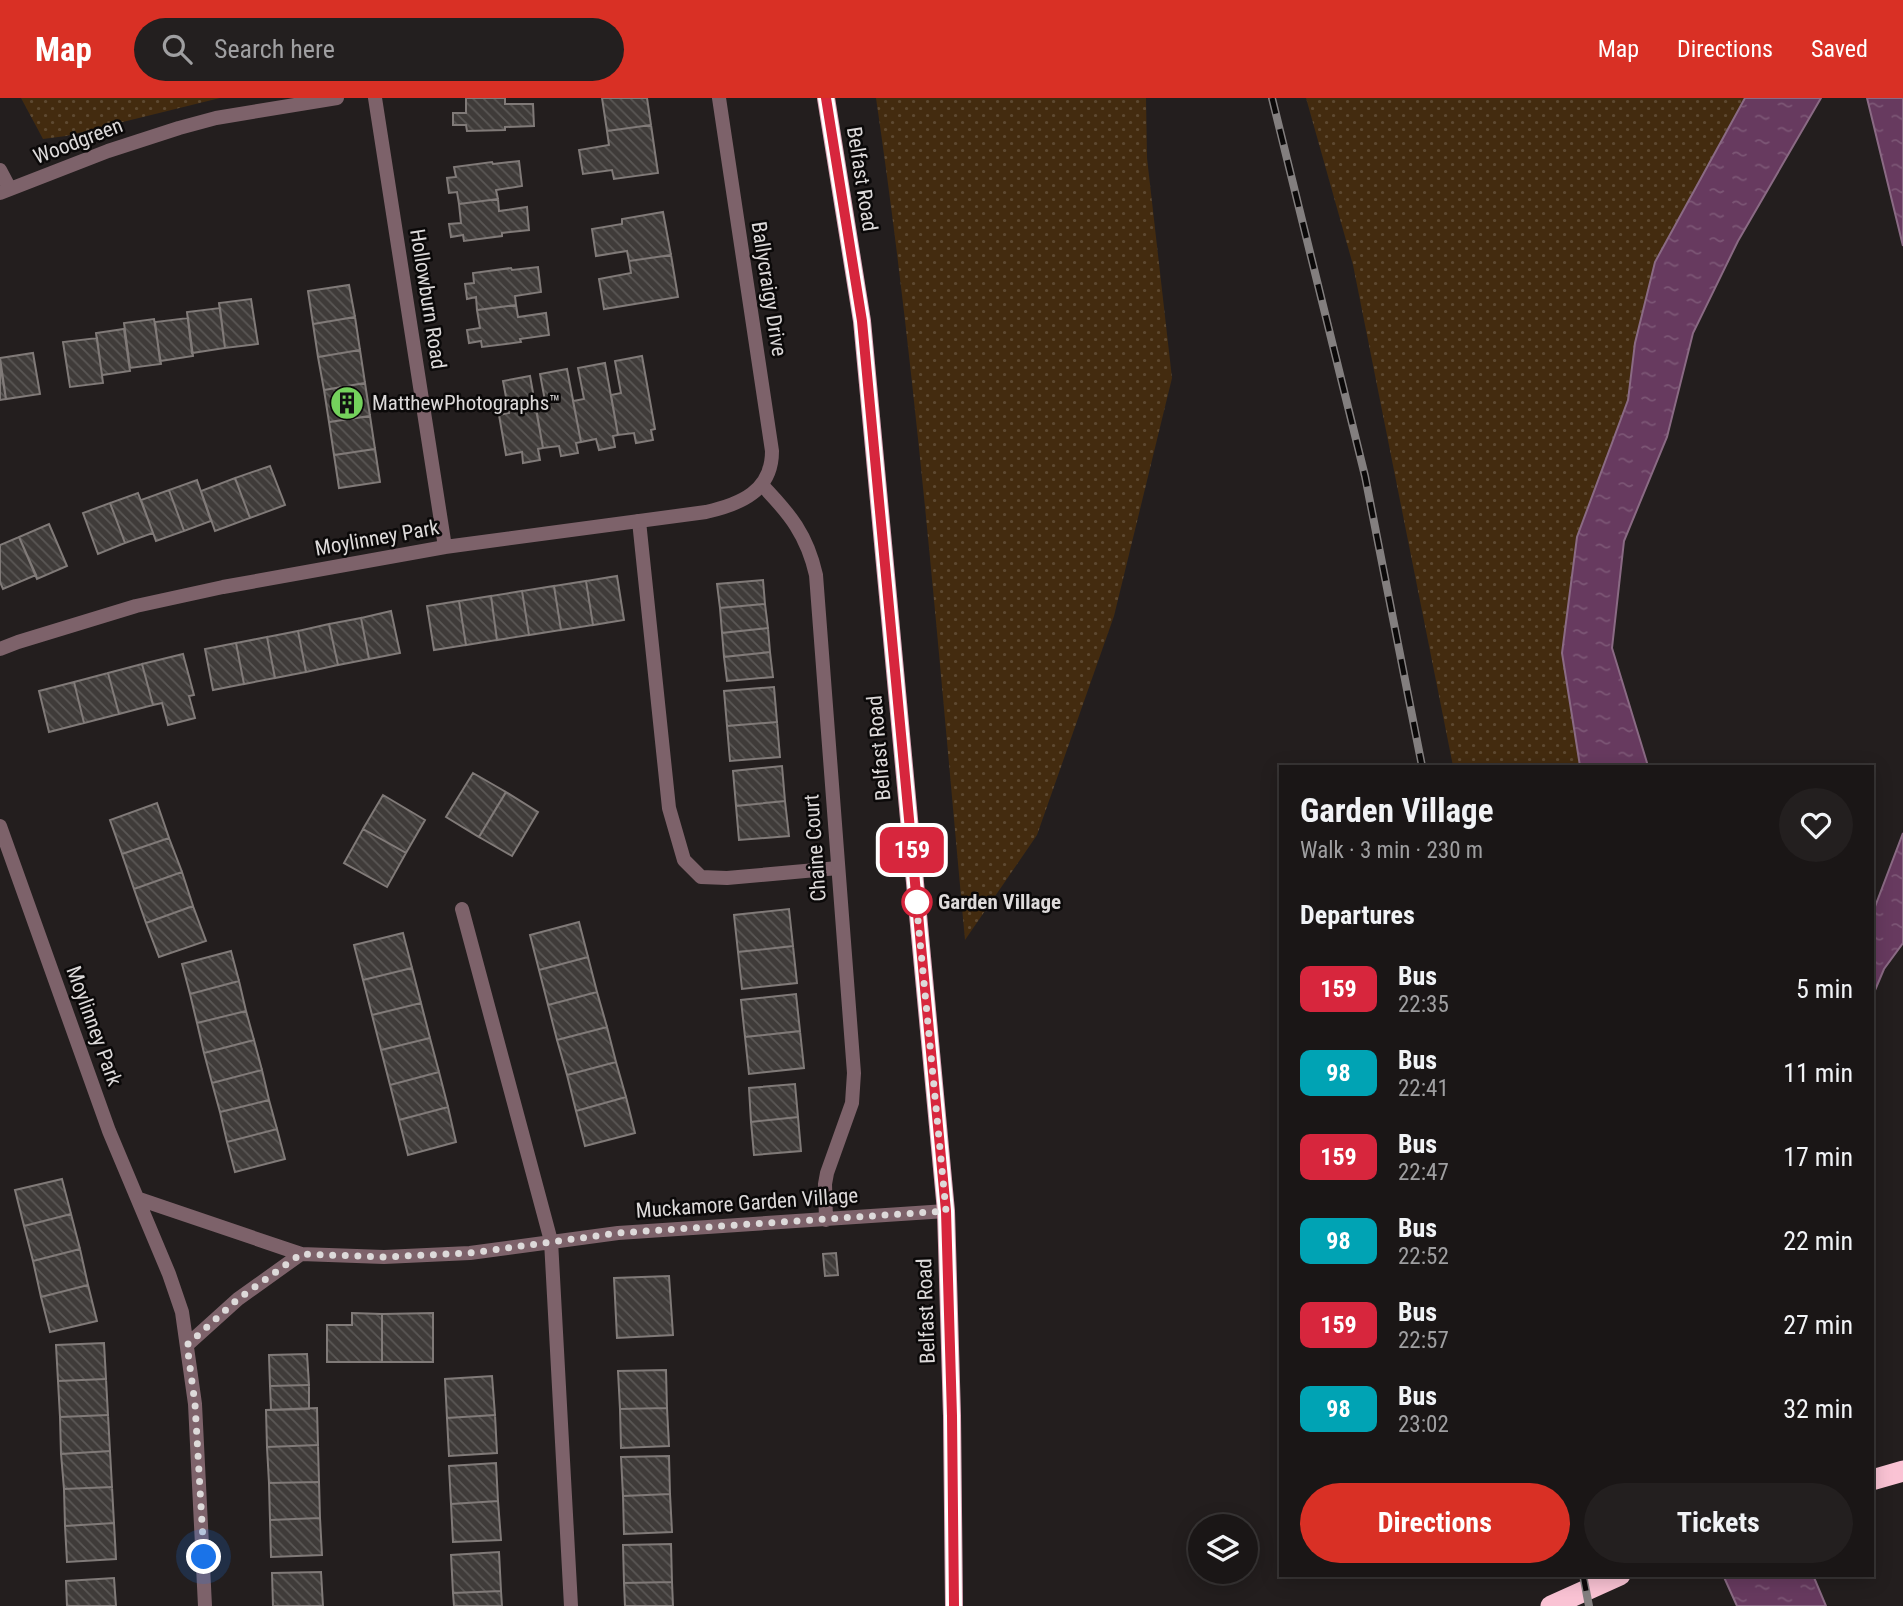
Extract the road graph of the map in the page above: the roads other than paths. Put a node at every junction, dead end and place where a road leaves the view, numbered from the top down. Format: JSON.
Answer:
{"nodes":[{"id":1,"x":337,"y":98,"type":"edge"},
{"id":2,"x":375,"y":98,"type":"edge"},
{"id":3,"x":719,"y":98,"type":"edge"},
{"id":4,"x":826,"y":98,"type":"edge"},
{"id":5,"x":0,"y":170,"type":"edge"},
{"id":6,"x":5,"y":191,"type":"edge"},
{"id":7,"x":762,"y":485,"type":"junction"},
{"id":8,"x":639,"y":521,"type":"junction"},
{"id":9,"x":445,"y":547,"type":"junction"},
{"id":10,"x":0,"y":649,"type":"edge"},
{"id":11,"x":0,"y":826,"type":"edge"},
{"id":12,"x":838,"y":868,"type":"junction"},
{"id":13,"x":462,"y":909,"type":"dead end"},
{"id":14,"x":139,"y":1199,"type":"junction"},
{"id":15,"x":946,"y":1211,"type":"junction"},
{"id":16,"x":826,"y":1220,"type":"junction"},
{"id":17,"x":551,"y":1241,"type":"junction"},
{"id":18,"x":301,"y":1254,"type":"junction"},
{"id":19,"x":187,"y":1345,"type":"junction"},
{"id":20,"x":1903,"y":1471,"type":"edge"},
{"id":21,"x":1874,"y":1479,"type":"edge"},
{"id":22,"x":1616,"y":1577,"type":"edge"},
{"id":23,"x":205,"y":1606,"type":"edge"},
{"id":24,"x":571,"y":1606,"type":"edge"},
{"id":25,"x":954,"y":1606,"type":"edge"},
{"id":26,"x":1551,"y":1606,"type":"edge"}],
"edges":[{"from":1,"to":6,"type":"street","name":"Woodgreen"},
{"from":2,"to":9,"type":"street","name":"Hollowburn Road"},
{"from":3,"to":7,"type":"street","name":"Ballycraigy Drive"},
{"from":4,"to":15,"type":"main road","name":"Belfast Road"},
{"from":5,"to":6,"type":"street"},
{"from":7,"to":8,"type":"street","name":"Moylinney Park"},
{"from":7,"to":12,"type":"street","name":"Chaine Court"},
{"from":8,"to":9,"type":"street","name":"Moylinney Park"},
{"from":8,"to":12,"type":"street"},
{"from":9,"to":10,"type":"street","name":"Moylinney Park"},
{"from":11,"to":14,"type":"street","name":"Moylinney Park"},
{"from":12,"to":16,"type":"street","name":"Chaine Court"},
{"from":13,"to":17,"type":"street"},
{"from":14,"to":18,"type":"street","name":"Muckamore Garden Village"},
{"from":14,"to":19,"type":"street"},
{"from":15,"to":16,"type":"street","name":"Muckamore Garden Village"},
{"from":15,"to":25,"type":"main road","name":"Belfast Road"},
{"from":16,"to":17,"type":"street","name":"Muckamore Garden Village"},
{"from":17,"to":18,"type":"street","name":"Muckamore Garden Village"},
{"from":17,"to":24,"type":"street"},
{"from":18,"to":19,"type":"street"},
{"from":19,"to":23,"type":"street"},
{"from":20,"to":21,"type":"highway"},
{"from":22,"to":26,"type":"highway"}]}
